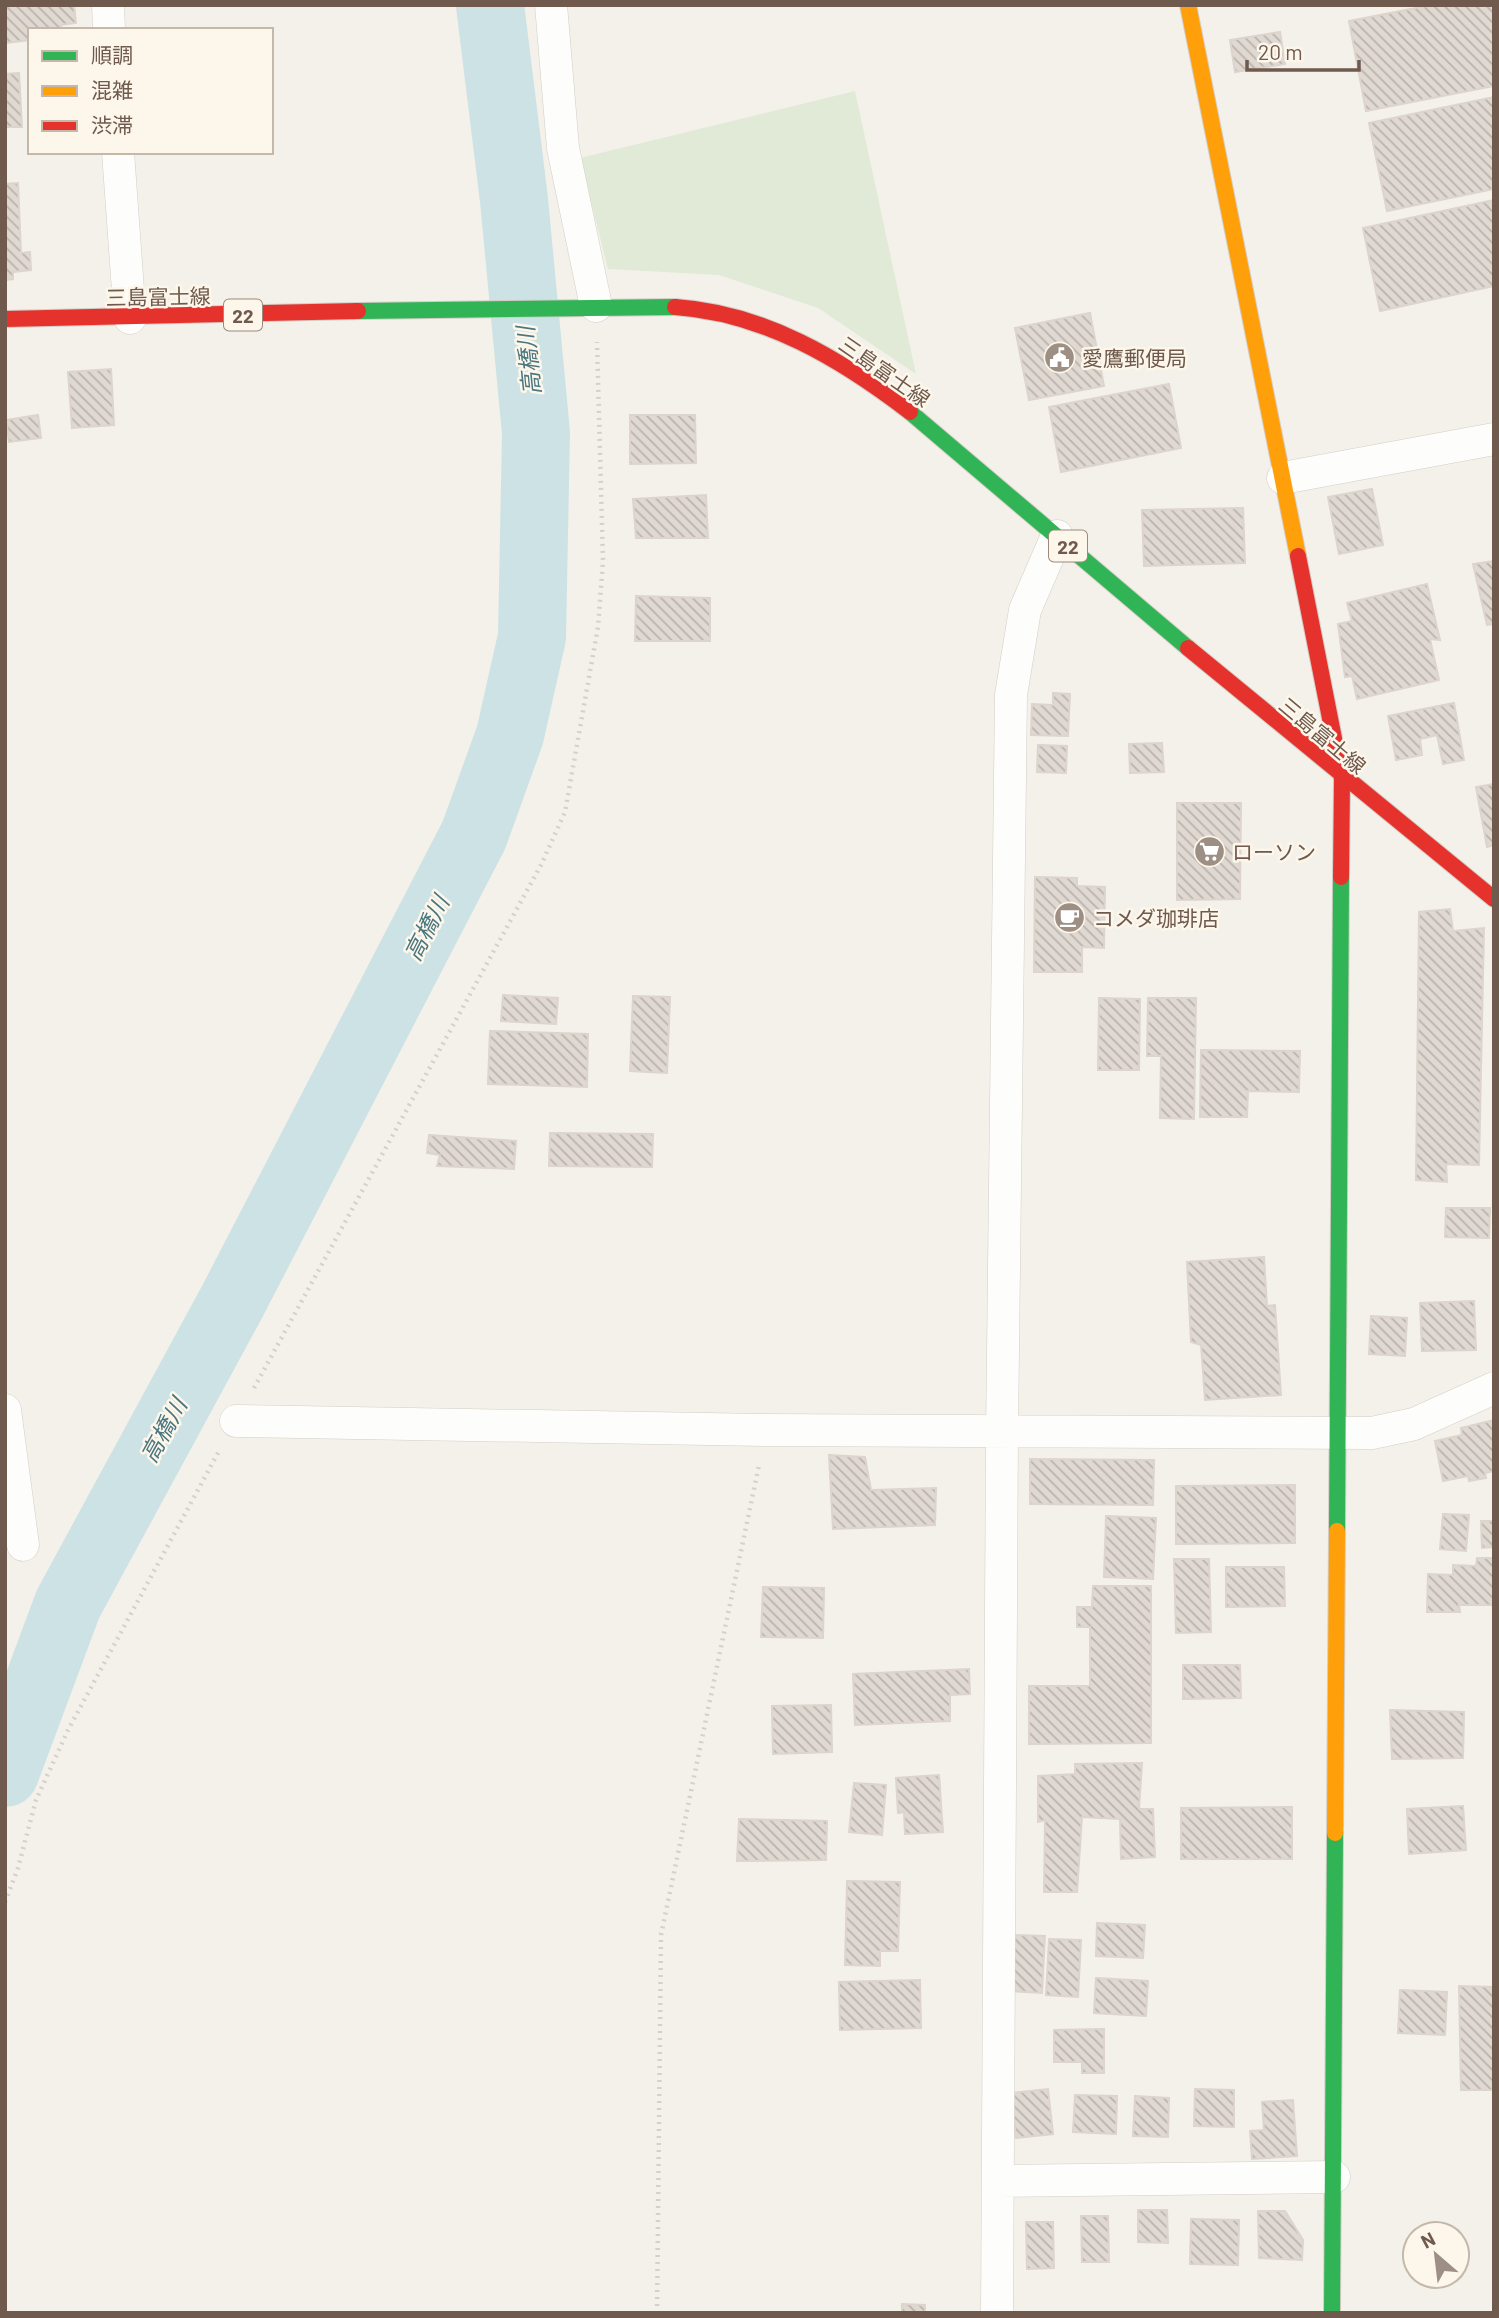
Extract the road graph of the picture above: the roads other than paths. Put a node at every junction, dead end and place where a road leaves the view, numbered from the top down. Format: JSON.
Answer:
{"nodes":[{"id":1,"x":108,"y":5,"type":"edge"},
{"id":2,"x":551,"y":5,"type":"edge"},
{"id":3,"x":1188,"y":5,"type":"edge"},
{"id":4,"x":110,"y":28,"type":"edge"},
{"id":5,"x":118,"y":154,"type":"edge"},
{"id":6,"x":593,"y":306,"type":"junction"},
{"id":7,"x":130,"y":318,"type":"junction"},
{"id":8,"x":5,"y":319,"type":"edge"},
{"id":9,"x":1494,"y":439,"type":"edge"},
{"id":10,"x":1283,"y":478,"type":"junction"},
{"id":11,"x":1056,"y":536,"type":"junction"},
{"id":12,"x":1342,"y":779,"type":"junction"},
{"id":13,"x":1494,"y":899,"type":"edge"},
{"id":14,"x":1494,"y":1388,"type":"edge"},
{"id":15,"x":5,"y":1410,"type":"edge"},
{"id":16,"x":236,"y":1421,"type":"road end"},
{"id":17,"x":1337,"y":1430,"type":"junction"},
{"id":18,"x":1002,"y":1432,"type":"junction"},
{"id":19,"x":23,"y":1545,"type":"dead end"},
{"id":20,"x":1334,"y":2176,"type":"junction"},
{"id":21,"x":998,"y":2181,"type":"junction"},
{"id":22,"x":997,"y":2313,"type":"edge"},
{"id":23,"x":1332,"y":2313,"type":"edge"}],
"edges":[{"from":1,"to":4,"type":"street"},
{"from":2,"to":6,"type":"street"},
{"from":3,"to":10,"type":"street"},
{"from":5,"to":7,"type":"street"},
{"from":6,"to":7,"type":"street","name":"三島富士線","number":"22"},
{"from":6,"to":11,"type":"street","name":"三島富士線","number":"22"},
{"from":7,"to":8,"type":"street","name":"三島富士線","number":"22"},
{"from":9,"to":10,"type":"street"},
{"from":10,"to":12,"type":"street"},
{"from":11,"to":12,"type":"street","name":"三島富士線","number":"22"},
{"from":11,"to":18,"type":"street"},
{"from":12,"to":13,"type":"street","name":"三島富士線","number":"22"},
{"from":12,"to":17,"type":"street"},
{"from":14,"to":17,"type":"street"},
{"from":15,"to":19,"type":"street"},
{"from":16,"to":18,"type":"street"},
{"from":17,"to":18,"type":"street"},
{"from":17,"to":20,"type":"street"},
{"from":18,"to":21,"type":"street"},
{"from":20,"to":21,"type":"street"},
{"from":20,"to":23,"type":"street"},
{"from":21,"to":22,"type":"street"}]}
